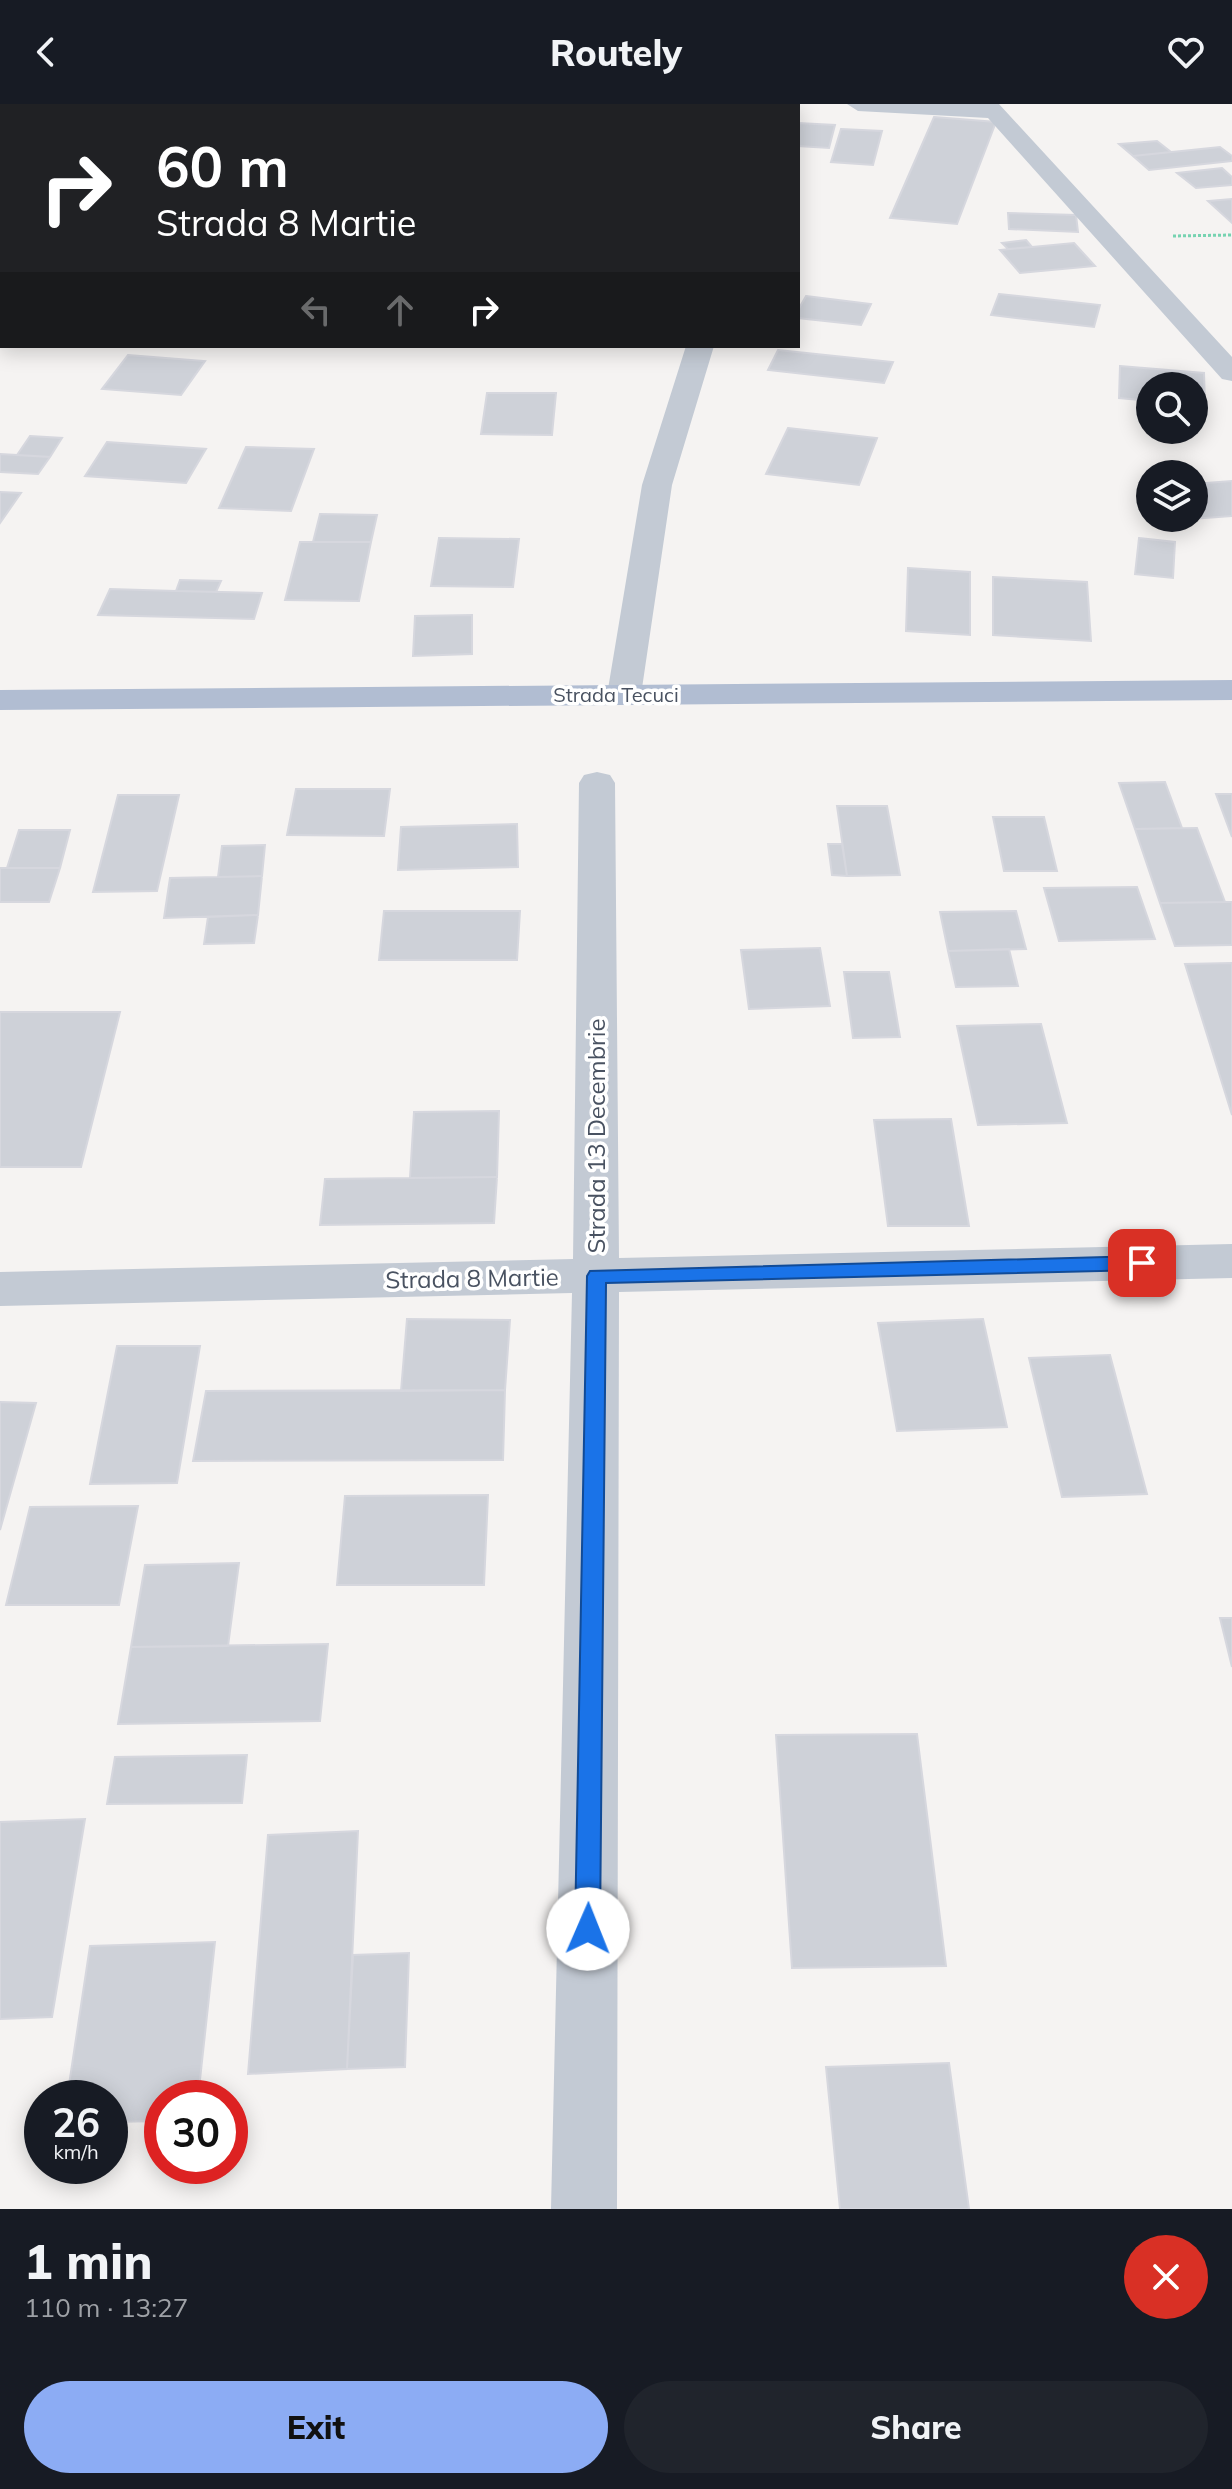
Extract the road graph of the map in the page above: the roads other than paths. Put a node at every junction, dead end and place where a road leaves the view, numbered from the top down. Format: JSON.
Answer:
{"nodes":[{"id":1,"x":858,"y":104,"type":"edge"},
{"id":2,"x":990,"y":108,"type":"edge"},
{"id":3,"x":699,"y":348,"type":"edge"},
{"id":4,"x":1232,"y":373,"type":"edge"},
{"id":5,"x":1232,"y":690,"type":"edge"},
{"id":6,"x":624,"y":695,"type":"junction"},
{"id":7,"x":0,"y":700,"type":"edge"},
{"id":8,"x":597,"y":783,"type":"dead end"},
{"id":9,"x":1232,"y":1261,"type":"edge"},
{"id":10,"x":596,"y":1276,"type":"junction"},
{"id":11,"x":0,"y":1289,"type":"edge"},
{"id":12,"x":584,"y":2209,"type":"edge"}],
"edges":[{"from":1,"to":2,"type":"street"},
{"from":2,"to":4,"type":"street"},
{"from":3,"to":6,"type":"street"},
{"from":5,"to":6,"type":"main road","name":"Strada Tecuci"},
{"from":6,"to":7,"type":"main road","name":"Strada Tecuci"},
{"from":8,"to":10,"type":"street","name":"Strada 13 Decembrie"},
{"from":9,"to":10,"type":"street","name":"Strada 8 Martie"},
{"from":10,"to":11,"type":"street","name":"Strada 8 Martie"},
{"from":10,"to":12,"type":"street","name":"Strada 13 Decembrie"}]}
